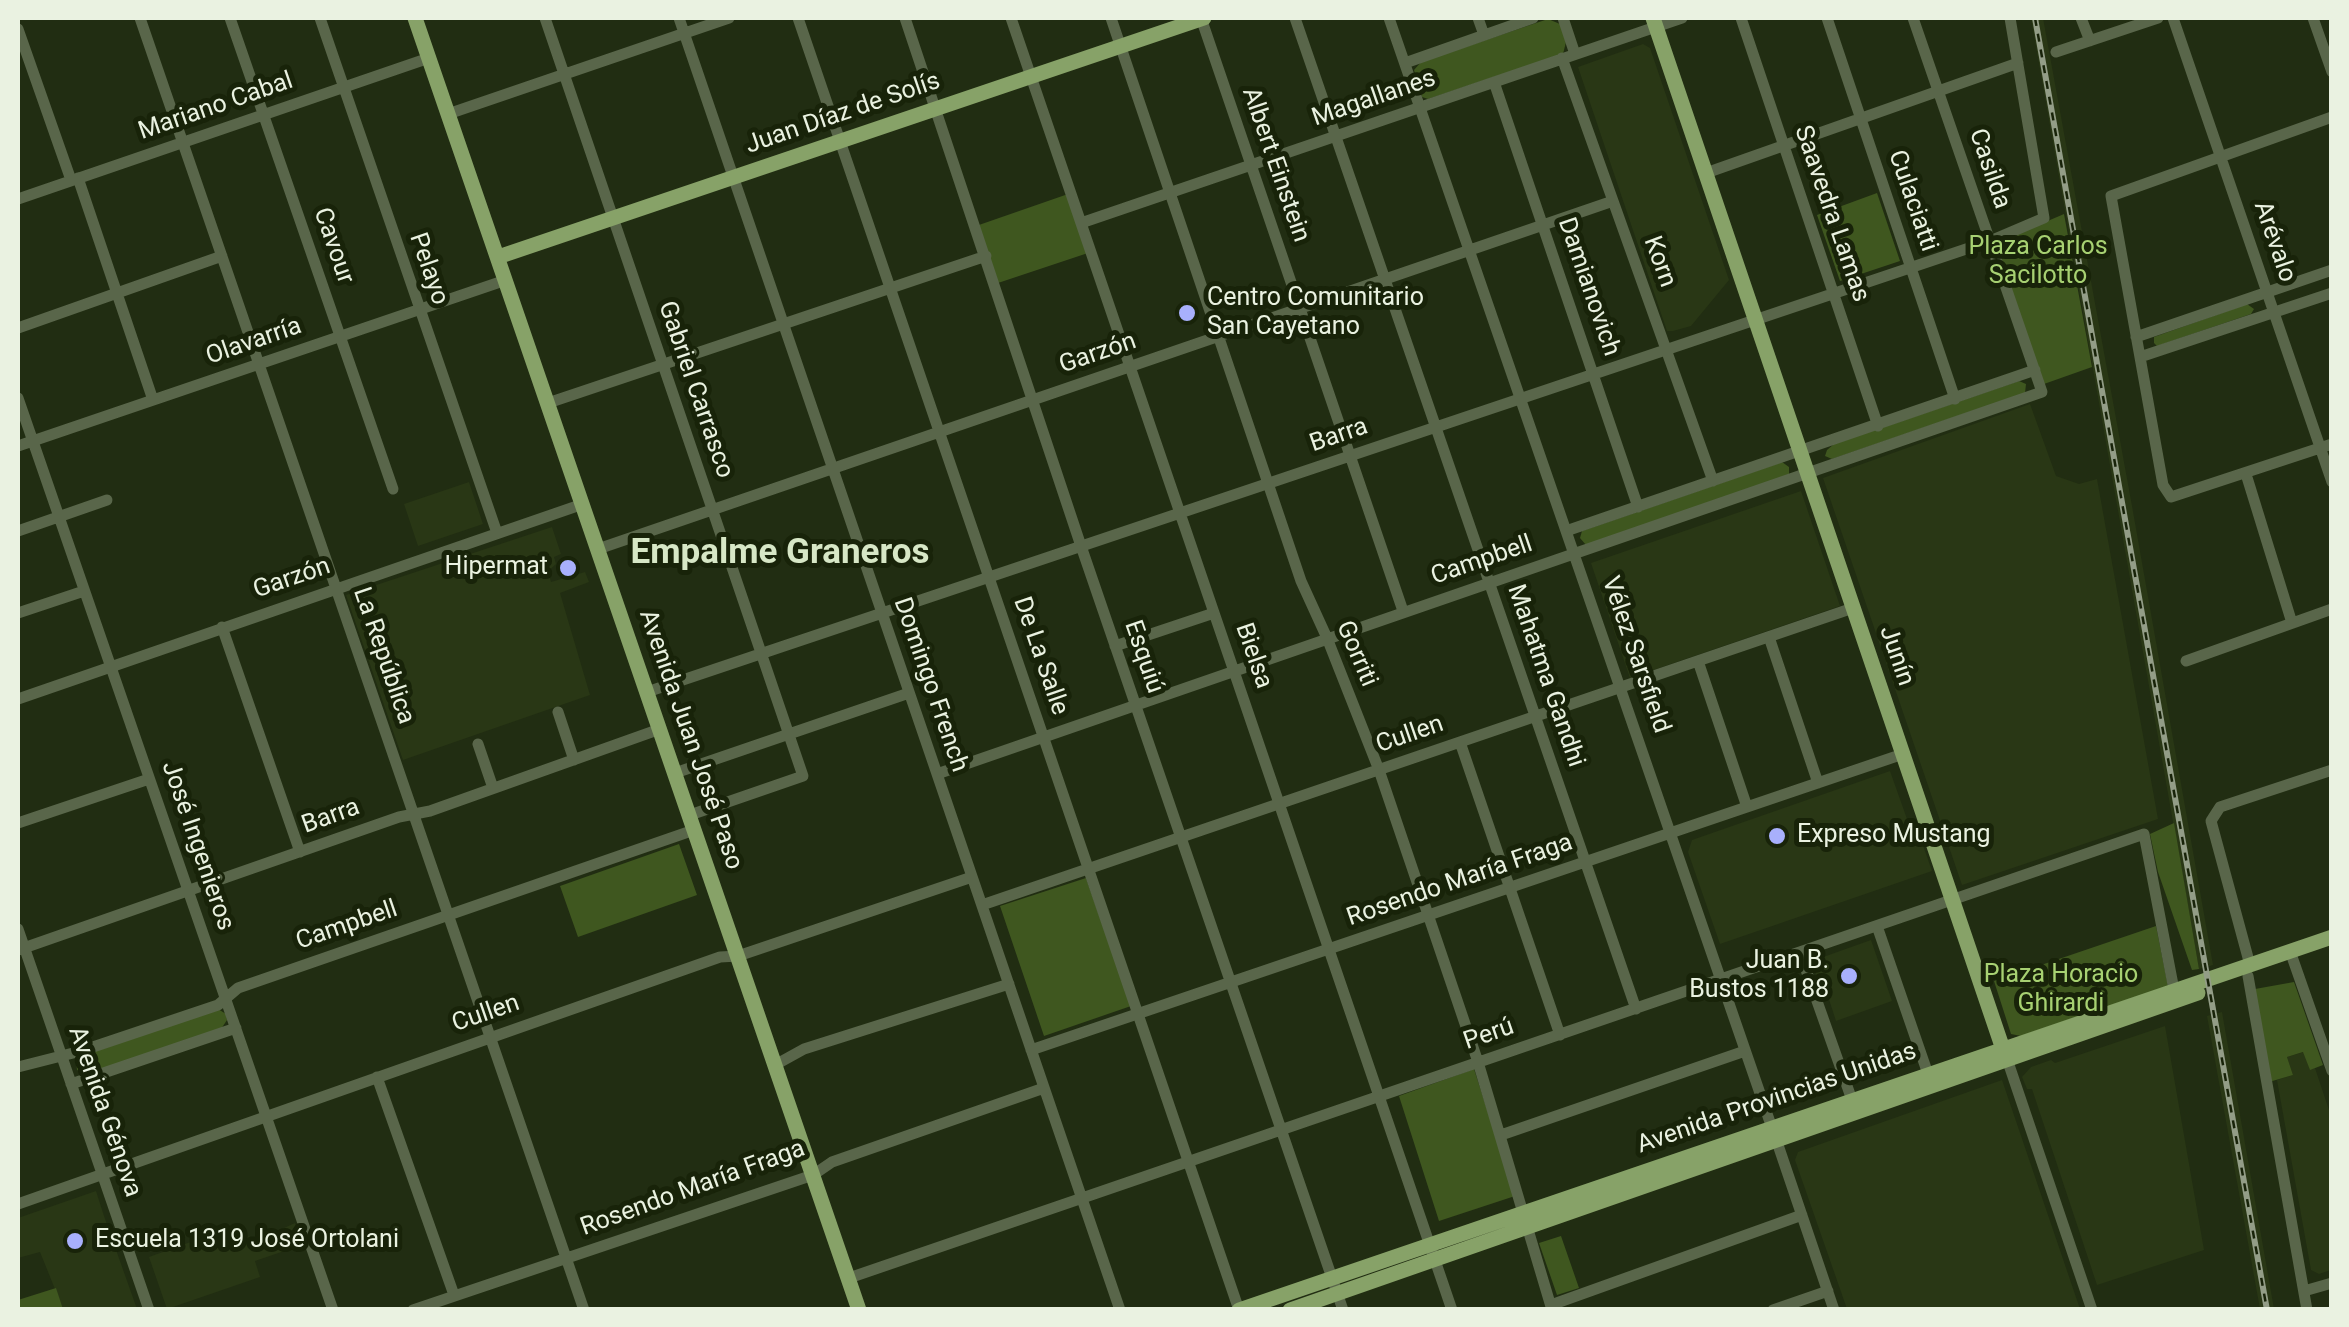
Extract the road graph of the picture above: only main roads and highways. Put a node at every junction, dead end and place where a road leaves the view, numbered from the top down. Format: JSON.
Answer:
{"nodes":[{"id":1,"x":414,"y":18,"type":"edge"},
{"id":2,"x":1202,"y":18,"type":"edge"},
{"id":3,"x":1654,"y":22,"type":"edge"},
{"id":4,"x":498,"y":257,"type":"junction"},
{"id":5,"x":2332,"y":936,"type":"edge"},
{"id":6,"x":2332,"y":947,"type":"edge"},
{"id":7,"x":2292,"y":955,"type":"junction"},
{"id":8,"x":2249,"y":970,"type":"junction"},
{"id":9,"x":2005,"y":1054,"type":"junction"},
{"id":10,"x":1774,"y":1133,"type":"junction"},
{"id":11,"x":1338,"y":1294,"type":"edge"},
{"id":12,"x":860,"y":1310,"type":"edge"},
{"id":13,"x":1239,"y":1310,"type":"edge"},
{"id":14,"x":1290,"y":1310,"type":"edge"}],
"edges":[{"from":1,"to":4,"type":"main road","name":"Avenida Juan José Paso"},
{"from":2,"to":4,"type":"main road","name":"Juan Díaz de Solís"},
{"from":3,"to":9,"type":"main road","name":"Junín"},
{"from":4,"to":12,"type":"main road","name":"Avenida Juan José Paso"},
{"from":5,"to":7,"type":"main road","name":"Avenida Provincias Unidas"},
{"from":6,"to":7,"type":"main road","name":"Avenida Provincias Unidas"},
{"from":7,"to":8,"type":"main road","name":"Avenida Provincias Unidas"},
{"from":8,"to":9,"type":"main road","name":"Avenida Provincias Unidas"},
{"from":8,"to":9,"type":"main road","name":"Avenida Provincias Unidas"},
{"from":9,"to":10,"type":"main road","name":"Avenida Provincias Unidas"},
{"from":9,"to":10,"type":"main road","name":"Avenida Provincias Unidas"},
{"from":10,"to":11,"type":"main road","name":"Avenida Provincias Unidas"},
{"from":11,"to":13,"type":"main road","name":"Avenida Provincias Unidas"},
{"from":11,"to":14,"type":"main road","name":"Avenida Provincias Unidas"}]}
